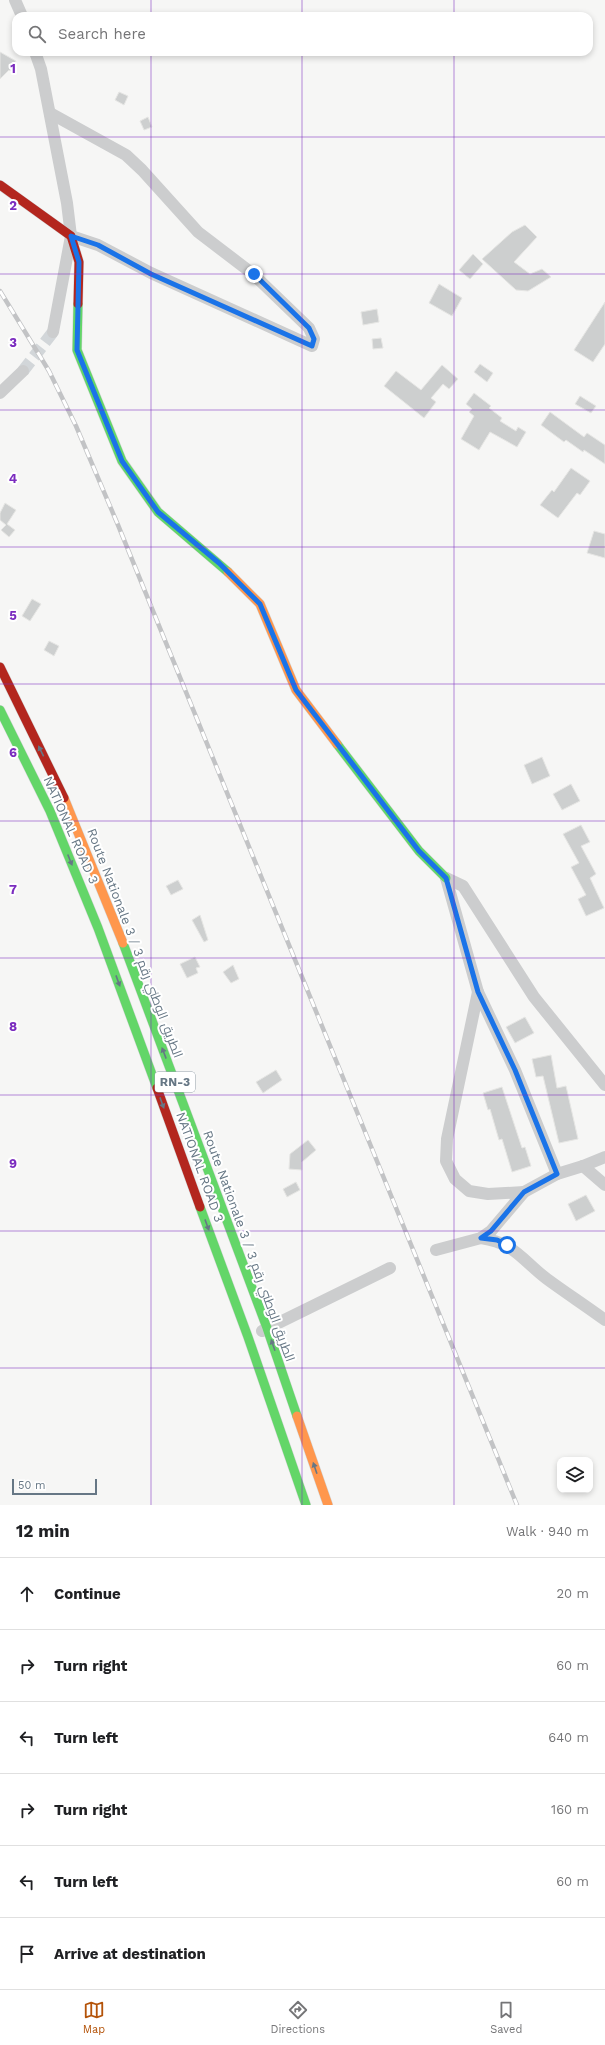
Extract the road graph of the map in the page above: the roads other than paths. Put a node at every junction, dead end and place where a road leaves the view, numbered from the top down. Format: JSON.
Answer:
{"nodes":[{"id":1,"x":15,"y":0,"type":"edge"},
{"id":2,"x":20,"y":12,"type":"edge"},
{"id":3,"x":37,"y":56,"type":"edge"},
{"id":4,"x":50,"y":113,"type":"junction"},
{"id":5,"x":0,"y":185,"type":"edge"},
{"id":6,"x":71,"y":236,"type":"junction"},
{"id":7,"x":53,"y":332,"type":"tunnel mouth"},
{"id":8,"x":23,"y":371,"type":"tunnel mouth"},
{"id":9,"x":0,"y":393,"type":"edge"},
{"id":10,"x":0,"y":668,"type":"edge"},
{"id":11,"x":0,"y":710,"type":"edge"},
{"id":12,"x":446,"y":878,"type":"junction"},
{"id":13,"x":478,"y":992,"type":"junction"},
{"id":14,"x":605,"y":1085,"type":"edge"},
{"id":15,"x":605,"y":1157,"type":"edge"},
{"id":16,"x":583,"y":1166,"type":"junction"},
{"id":17,"x":557,"y":1174,"type":"junction"},
{"id":18,"x":605,"y":1185,"type":"edge"},
{"id":19,"x":524,"y":1192,"type":"junction"},
{"id":20,"x":481,"y":1238,"type":"junction"},
{"id":21,"x":436,"y":1250,"type":"dead end"},
{"id":22,"x":390,"y":1268,"type":"dead end"},
{"id":23,"x":605,"y":1320,"type":"edge"},
{"id":24,"x":267,"y":1328,"type":"junction"},
{"id":25,"x":248,"y":1337,"type":"junction"},
{"id":26,"x":306,"y":1505,"type":"edge"},
{"id":27,"x":328,"y":1505,"type":"edge"}],
"edges":[{"from":1,"to":2,"type":"street"},
{"from":3,"to":4,"type":"street"},
{"from":4,"to":6,"type":"street"},
{"from":4,"to":6,"type":"street"},
{"from":5,"to":6,"type":"main road"},
{"from":6,"to":7,"type":"street"},
{"from":6,"to":12,"type":"main road"},
{"from":8,"to":9,"type":"street"},
{"from":24,"to":10,"type":"main road","name":"Route Nationale 3 / الطريق الوطني رقم 3","number":"RN-3","one_way":true},
{"from":11,"to":25,"type":"main road","name":"NATIONAL ROAD 3","number":"RN-3","one_way":true},
{"from":12,"to":13,"type":"street"},
{"from":12,"to":14,"type":"street"},
{"from":13,"to":17,"type":"street"},
{"from":13,"to":19,"type":"street"},
{"from":15,"to":16,"type":"street"},
{"from":16,"to":17,"type":"street"},
{"from":16,"to":18,"type":"street"},
{"from":17,"to":19,"type":"street"},
{"from":19,"to":20,"type":"street"},
{"from":20,"to":21,"type":"street"},
{"from":20,"to":23,"type":"street"},
{"from":22,"to":24,"type":"street"},
{"from":24,"to":25,"type":"street"},
{"from":27,"to":24,"type":"main road","name":"Route Nationale 3 / الطريق الوطني رقم 3","number":"RN-3","one_way":true},
{"from":25,"to":26,"type":"main road","name":"NATIONAL ROAD 3","number":"RN-3"}]}
